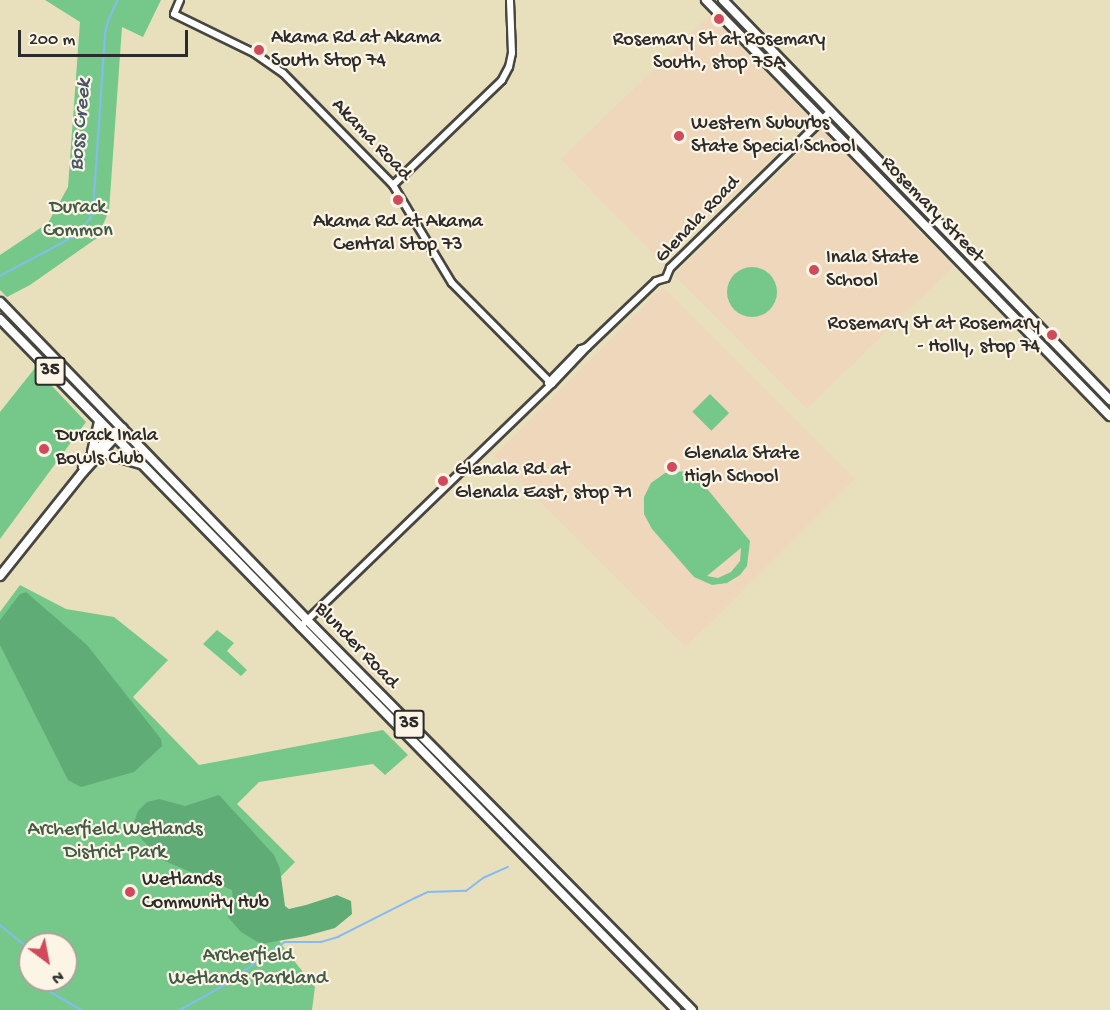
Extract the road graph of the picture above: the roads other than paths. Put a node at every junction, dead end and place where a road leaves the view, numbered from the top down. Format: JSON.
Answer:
{"nodes":[{"id":1,"x":180,"y":0,"type":"edge"},
{"id":2,"x":510,"y":0,"type":"edge"},
{"id":3,"x":706,"y":0,"type":"edge"},
{"id":4,"x":723,"y":0,"type":"edge"},
{"id":5,"x":830,"y":112,"type":"junction"},
{"id":6,"x":821,"y":121,"type":"junction"},
{"id":7,"x":393,"y":185,"type":"junction"},
{"id":8,"x":0,"y":302,"type":"edge"},
{"id":9,"x":0,"y":319,"type":"edge"},
{"id":10,"x":550,"y":383,"type":"junction"},
{"id":11,"x":1110,"y":400,"type":"edge"},
{"id":12,"x":1110,"y":416,"type":"edge"},
{"id":13,"x":99,"y":422,"type":"junction"},
{"id":14,"x":123,"y":428,"type":"junction"},
{"id":15,"x":113,"y":436,"type":"junction"},
{"id":16,"x":102,"y":453,"type":"junction"},
{"id":17,"x":92,"y":455,"type":"junction"},
{"id":18,"x":141,"y":464,"type":"junction"},
{"id":19,"x":83,"y":472,"type":"junction"},
{"id":20,"x":0,"y":576,"type":"edge"},
{"id":21,"x":307,"y":620,"type":"junction"},
{"id":22,"x":300,"y":627,"type":"junction"},
{"id":23,"x":676,"y":1010,"type":"edge"},
{"id":24,"x":692,"y":1010,"type":"edge"}],
"edges":[{"from":1,"to":7,"type":"street","name":"Akama Road"},
{"from":2,"to":7,"type":"street"},
{"from":3,"to":6,"type":"main road","name":"Rosemary Street"},
{"from":4,"to":5,"type":"main road","name":"Rosemary Street"},
{"from":5,"to":6,"type":"street","name":"Glenala Road"},
{"from":5,"to":11,"type":"main road","name":"Rosemary Street"},
{"from":6,"to":10,"type":"street","name":"Glenala Road"},
{"from":6,"to":12,"type":"main road","name":"Rosemary Street"},
{"from":7,"to":10,"type":"street","name":"Akama Road"},
{"from":8,"to":14,"type":"main road","name":"Blunder Road","number":"35"},
{"from":9,"to":13,"type":"main road","name":"Blunder Road","number":"35"},
{"from":10,"to":21,"type":"street","name":"Glenala Road"},
{"from":13,"to":15,"type":"main road","name":"Blunder Road","number":"35"},
{"from":13,"to":17,"type":"main road"},
{"from":14,"to":15,"type":"main road"},
{"from":14,"to":21,"type":"main road","name":"Blunder Road","number":"35"},
{"from":15,"to":16,"type":"main road"},
{"from":15,"to":17,"type":"main road"},
{"from":15,"to":18,"type":"main road","name":"Blunder Road","number":"35"},
{"from":16,"to":18,"type":"main road"},
{"from":16,"to":19,"type":"main road"},
{"from":17,"to":19,"type":"main road"},
{"from":18,"to":22,"type":"main road","name":"Blunder Road","number":"35"},
{"from":19,"to":20,"type":"main road"},
{"from":21,"to":22,"type":"street","name":"Glenala Road"},
{"from":21,"to":24,"type":"main road","name":"Blunder Road","number":"35"},
{"from":22,"to":23,"type":"main road","name":"Blunder Road","number":"35"}]}
